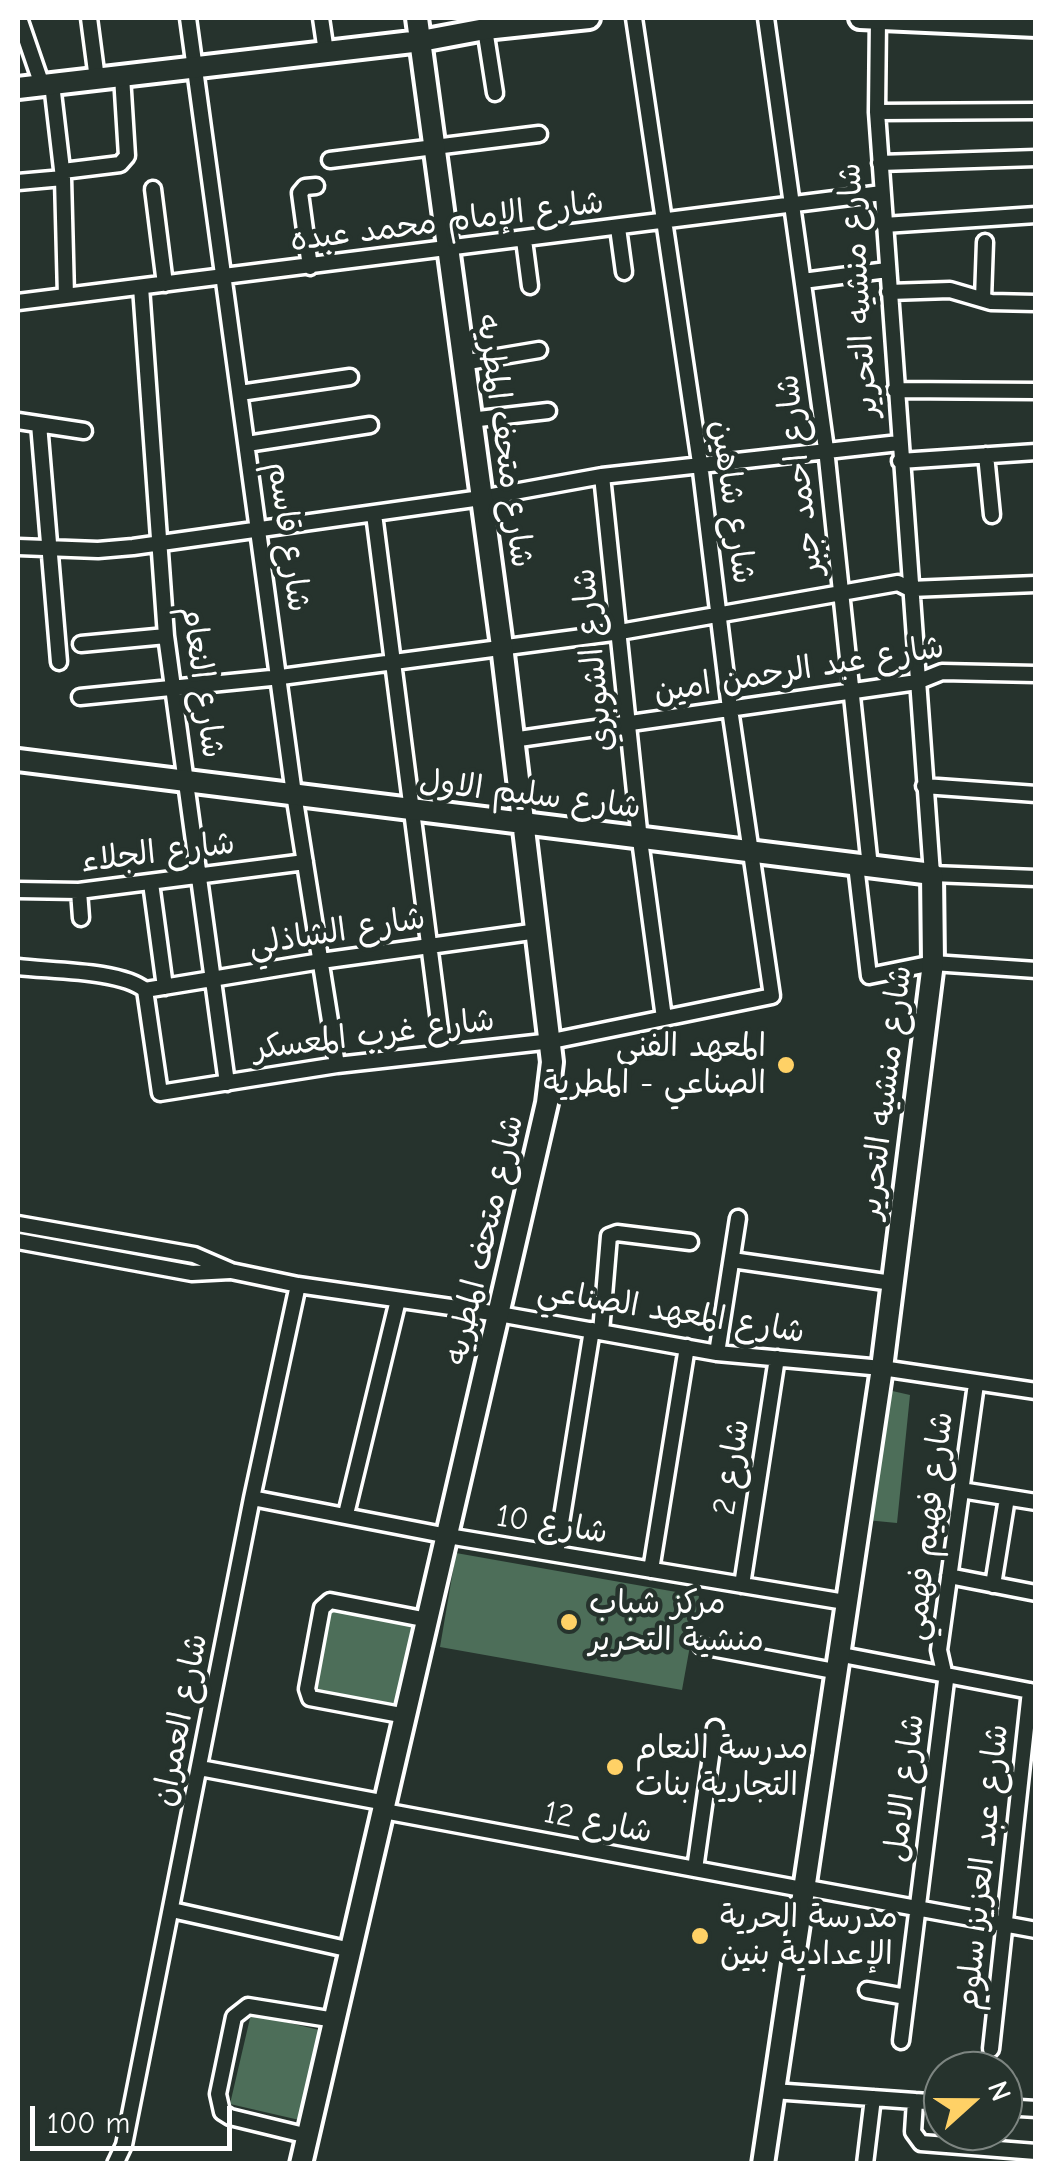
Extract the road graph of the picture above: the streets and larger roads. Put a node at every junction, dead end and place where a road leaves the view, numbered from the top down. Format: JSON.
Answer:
{"nodes":[{"id":1,"x":19,"y":18,"type":"edge"},
{"id":2,"x":89,"y":18,"type":"edge"},
{"id":3,"x":188,"y":18,"type":"edge"},
{"id":4,"x":321,"y":18,"type":"edge"},
{"id":5,"x":417,"y":18,"type":"edge"},
{"id":6,"x":589,"y":18,"type":"edge"},
{"id":7,"x":634,"y":18,"type":"edge"},
{"id":8,"x":766,"y":18,"type":"edge"},
{"id":9,"x":869,"y":18,"type":"edge"},
{"id":10,"x":489,"y":25,"type":"edge"},
{"id":11,"x":1036,"y":26,"type":"edge"},
{"id":12,"x":420,"y":41,"type":"junction"},
{"id":13,"x":326,"y":52,"type":"junction"},
{"id":14,"x":194,"y":68,"type":"junction"},
{"id":15,"x":122,"y":76,"type":"junction"},
{"id":16,"x":97,"y":79,"type":"junction"},
{"id":17,"x":47,"y":84,"type":"junction"},
{"id":18,"x":18,"y":88,"type":"edge"},
{"id":19,"x":496,"y":92,"type":"dead end"},
{"id":20,"x":1036,"y":111,"type":"edge"},
{"id":21,"x":877,"y":112,"type":"junction"},
{"id":22,"x":540,"y":134,"type":"dead end"},
{"id":23,"x":434,"y":148,"type":"junction"},
{"id":24,"x":1036,"y":158,"type":"edge"},
{"id":25,"x":330,"y":160,"type":"dead end"},
{"id":26,"x":880,"y":163,"type":"junction"},
{"id":27,"x":63,"y":175,"type":"junction"},
{"id":28,"x":18,"y":182,"type":"edge"},
{"id":29,"x":316,"y":186,"type":"dead end"},
{"id":30,"x":153,"y":188,"type":"dead end"},
{"id":31,"x":882,"y":193,"type":"junction"},
{"id":32,"x":793,"y":204,"type":"junction"},
{"id":33,"x":1036,"y":215,"type":"edge"},
{"id":34,"x":663,"y":222,"type":"junction"},
{"id":35,"x":884,"y":226,"type":"junction"},
{"id":36,"x":618,"y":228,"type":"junction"},
{"id":37,"x":524,"y":240,"type":"junction"},
{"id":38,"x":985,"y":242,"type":"dead end"},
{"id":39,"x":447,"y":250,"type":"junction"},
{"id":40,"x":310,"y":267,"type":"junction"},
{"id":41,"x":887,"y":270,"type":"junction"},
{"id":42,"x":624,"y":272,"type":"dead end"},
{"id":43,"x":222,"y":278,"type":"junction"},
{"id":44,"x":803,"y":281,"type":"junction"},
{"id":45,"x":166,"y":284,"type":"junction"},
{"id":46,"x":530,"y":286,"type":"dead end"},
{"id":47,"x":142,"y":287,"type":"junction"},
{"id":48,"x":889,"y":292,"type":"junction"},
{"id":49,"x":66,"y":296,"type":"junction"},
{"id":50,"x":983,"y":299,"type":"junction"},
{"id":51,"x":18,"y":302,"type":"edge"},
{"id":52,"x":1036,"y":303,"type":"edge"},
{"id":53,"x":539,"y":350,"type":"dead end"},
{"id":54,"x":462,"y":362,"type":"junction"},
{"id":55,"x":350,"y":377,"type":"dead end"},
{"id":56,"x":895,"y":390,"type":"junction"},
{"id":57,"x":1036,"y":390,"type":"edge"},
{"id":58,"x":240,"y":392,"type":"junction"},
{"id":59,"x":548,"y":411,"type":"dead end"},
{"id":60,"x":470,"y":420,"type":"junction"},
{"id":61,"x":18,"y":421,"type":"edge"},
{"id":62,"x":39,"y":424,"type":"junction"},
{"id":63,"x":370,"y":425,"type":"dead end"},
{"id":64,"x":84,"y":431,"type":"dead end"},
{"id":65,"x":899,"y":442,"type":"junction"},
{"id":66,"x":247,"y":444,"type":"junction"},
{"id":67,"x":826,"y":449,"type":"junction"},
{"id":68,"x":1036,"y":452,"type":"edge"},
{"id":69,"x":986,"y":455,"type":"junction"},
{"id":70,"x":900,"y":461,"type":"junction"},
{"id":71,"x":700,"y":463,"type":"junction"},
{"id":72,"x":602,"y":476,"type":"junction"},
{"id":73,"x":481,"y":498,"type":"junction"},
{"id":74,"x":374,"y":514,"type":"junction"},
{"id":75,"x":992,"y":515,"type":"dead end"},
{"id":76,"x":260,"y":531,"type":"junction"},
{"id":77,"x":157,"y":544,"type":"junction"},
{"id":78,"x":18,"y":547,"type":"edge"},
{"id":79,"x":50,"y":549,"type":"junction"},
{"id":80,"x":1036,"y":584,"type":"edge"},
{"id":81,"x":910,"y":590,"type":"junction"},
{"id":82,"x":842,"y":596,"type":"junction"},
{"id":83,"x":721,"y":616,"type":"junction"},
{"id":84,"x":620,"y":632,"type":"junction"},
{"id":85,"x":166,"y":636,"type":"junction"},
{"id":86,"x":81,"y":644,"type":"dead end"},
{"id":87,"x":502,"y":646,"type":"junction"},
{"id":88,"x":394,"y":660,"type":"junction"},
{"id":89,"x":59,"y":662,"type":"dead end"},
{"id":90,"x":1036,"y":674,"type":"edge"},
{"id":91,"x":280,"y":677,"type":"junction"},
{"id":92,"x":917,"y":682,"type":"junction"},
{"id":93,"x":173,"y":690,"type":"junction"},
{"id":94,"x":850,"y":692,"type":"junction"},
{"id":95,"x":80,"y":698,"type":"dead end"},
{"id":96,"x":730,"y":709,"type":"junction"},
{"id":97,"x":630,"y":723,"type":"junction"},
{"id":98,"x":512,"y":740,"type":"junction"},
{"id":99,"x":18,"y":760,"type":"edge"},
{"id":100,"x":187,"y":780,"type":"junction"},
{"id":101,"x":924,"y":786,"type":"junction"},
{"id":102,"x":294,"y":794,"type":"junction"},
{"id":103,"x":1036,"y":794,"type":"edge"},
{"id":104,"x":414,"y":810,"type":"junction"},
{"id":105,"x":524,"y":825,"type":"junction"},
{"id":106,"x":640,"y":840,"type":"junction"},
{"id":107,"x":751,"y":853,"type":"junction"},
{"id":108,"x":305,"y":862,"type":"junction"},
{"id":109,"x":863,"y":866,"type":"junction"},
{"id":110,"x":932,"y":874,"type":"junction"},
{"id":111,"x":200,"y":878,"type":"junction"},
{"id":112,"x":1036,"y":878,"type":"edge"},
{"id":113,"x":151,"y":883,"type":"junction"},
{"id":114,"x":18,"y":890,"type":"edge"},
{"id":115,"x":78,"y":891,"type":"junction"},
{"id":116,"x":81,"y":918,"type":"dead end"},
{"id":117,"x":538,"y":930,"type":"junction"},
{"id":118,"x":432,"y":945,"type":"junction"},
{"id":119,"x":320,"y":961,"type":"junction"},
{"id":120,"x":933,"y":963,"type":"junction"},
{"id":121,"x":18,"y":967,"type":"edge"},
{"id":122,"x":1036,"y":970,"type":"edge"},
{"id":123,"x":213,"y":979,"type":"junction"},
{"id":124,"x":165,"y":987,"type":"junction"},
{"id":125,"x":145,"y":990,"type":"junction"},
{"id":126,"x":772,"y":996,"type":"joint"},
{"id":127,"x":664,"y":1018,"type":"junction"},
{"id":128,"x":552,"y":1041,"type":"junction"},
{"id":129,"x":443,"y":1053,"type":"junction"},
{"id":130,"x":337,"y":1064,"type":"junction"},
{"id":131,"x":227,"y":1082,"type":"junction"},
{"id":132,"x":738,"y":1218,"type":"dead end"},
{"id":133,"x":18,"y":1224,"type":"edge"},
{"id":134,"x":18,"y":1241,"type":"edge"},
{"id":135,"x":690,"y":1242,"type":"dead end"},
{"id":136,"x":732,"y":1260,"type":"junction"},
{"id":137,"x":231,"y":1270,"type":"junction"},
{"id":138,"x":892,"y":1282,"type":"junction"},
{"id":139,"x":298,"y":1285,"type":"junction"},
{"id":140,"x":398,"y":1300,"type":"junction"},
{"id":141,"x":499,"y":1314,"type":"junction"},
{"id":142,"x":596,"y":1331,"type":"junction"},
{"id":143,"x":687,"y":1348,"type":"junction"},
{"id":144,"x":717,"y":1353,"type":"junction"},
{"id":145,"x":776,"y":1358,"type":"junction"},
{"id":146,"x":882,"y":1368,"type":"junction"},
{"id":147,"x":976,"y":1384,"type":"junction"},
{"id":148,"x":1036,"y":1391,"type":"edge"},
{"id":149,"x":961,"y":1490,"type":"junction"},
{"id":150,"x":252,"y":1498,"type":"junction"},
{"id":151,"x":1007,"y":1498,"type":"junction"},
{"id":152,"x":1036,"y":1502,"type":"edge"},
{"id":153,"x":346,"y":1514,"type":"junction"},
{"id":154,"x":448,"y":1536,"type":"junction"},
{"id":155,"x":556,"y":1554,"type":"junction"},
{"id":156,"x":651,"y":1570,"type":"junction"},
{"id":157,"x":949,"y":1576,"type":"junction"},
{"id":158,"x":742,"y":1585,"type":"junction"},
{"id":159,"x":993,"y":1585,"type":"junction"},
{"id":160,"x":1036,"y":1593,"type":"edge"},
{"id":161,"x":845,"y":1602,"type":"junction"},
{"id":162,"x":428,"y":1620,"type":"junction"},
{"id":163,"x":702,"y":1646,"type":"dead end"},
{"id":164,"x":836,"y":1662,"type":"junction"},
{"id":165,"x":945,"y":1674,"type":"junction"},
{"id":166,"x":1033,"y":1691,"type":"edge"},
{"id":167,"x":406,"y":1716,"type":"junction"},
{"id":168,"x":715,"y":1728,"type":"dead end"},
{"id":169,"x":200,"y":1768,"type":"junction"},
{"id":170,"x":385,"y":1807,"type":"junction"},
{"id":171,"x":695,"y":1869,"type":"junction"},
{"id":172,"x":802,"y":1888,"type":"junction"},
{"id":173,"x":917,"y":1908,"type":"junction"},
{"id":174,"x":172,"y":1910,"type":"junction"},
{"id":175,"x":1004,"y":1925,"type":"junction"},
{"id":176,"x":1036,"y":1930,"type":"edge"},
{"id":177,"x":351,"y":1950,"type":"junction"},
{"id":178,"x":867,"y":1990,"type":"dead end"},
{"id":179,"x":906,"y":1997,"type":"junction"},
{"id":180,"x":335,"y":2020,"type":"junction"},
{"id":181,"x":900,"y":2041,"type":"dead end"},
{"id":182,"x":990,"y":2049,"type":"dead end"},
{"id":183,"x":772,"y":2091,"type":"junction"},
{"id":184,"x":873,"y":2098,"type":"junction"},
{"id":185,"x":914,"y":2101,"type":"junction"},
{"id":186,"x":923,"y":2102,"type":"edge"},
{"id":187,"x":308,"y":2136,"type":"junction"},
{"id":188,"x":1036,"y":2152,"type":"edge"},
{"id":189,"x":115,"y":2164,"type":"edge"},
{"id":190,"x":301,"y":2164,"type":"edge"},
{"id":191,"x":763,"y":2164,"type":"edge"},
{"id":192,"x":864,"y":2164,"type":"edge"}],
"edges":[{"from":1,"to":17,"type":"street"},
{"from":2,"to":16,"type":"street"},
{"from":3,"to":14,"type":"street","name":"شارع قاسم"},
{"from":4,"to":13,"type":"street"},
{"from":5,"to":12,"type":"street","name":"شارع متحف المطريه"},
{"from":6,"to":10,"type":"street"},
{"from":7,"to":34,"type":"street","name":"شارع شاهين"},
{"from":8,"to":32,"type":"street","name":"شارع احمد جبر"},
{"from":9,"to":11,"type":"street"},
{"from":9,"to":21,"type":"street","name":"شارع منشيه التحرير"},
{"from":10,"to":12,"type":"street"},
{"from":10,"to":19,"type":"street"},
{"from":12,"to":13,"type":"street"},
{"from":12,"to":23,"type":"street","name":"شارع متحف المطريه"},
{"from":13,"to":14,"type":"street"},
{"from":14,"to":15,"type":"street"},
{"from":14,"to":43,"type":"street","name":"شارع قاسم"},
{"from":15,"to":16,"type":"street"},
{"from":15,"to":27,"type":"street"},
{"from":16,"to":17,"type":"street"},
{"from":17,"to":18,"type":"street"},
{"from":17,"to":27,"type":"street"},
{"from":20,"to":21,"type":"street"},
{"from":21,"to":26,"type":"street","name":"شارع منشيه التحرير"},
{"from":22,"to":23,"type":"street"},
{"from":23,"to":25,"type":"street"},
{"from":23,"to":39,"type":"street","name":"شارع متحف المطريه"},
{"from":24,"to":26,"type":"street"},
{"from":26,"to":31,"type":"street","name":"شارع منشيه التحرير"},
{"from":27,"to":28,"type":"street"},
{"from":27,"to":49,"type":"street"},
{"from":29,"to":40,"type":"street"},
{"from":30,"to":45,"type":"street"},
{"from":31,"to":32,"type":"street","name":"شارع الإمام محمد عبده"},
{"from":31,"to":35,"type":"street","name":"شارع منشيه التحرير"},
{"from":32,"to":34,"type":"street","name":"شارع الإمام محمد عبده"},
{"from":32,"to":44,"type":"street","name":"شارع احمد جبر"},
{"from":33,"to":35,"type":"street"},
{"from":34,"to":36,"type":"street","name":"شارع الإمام محمد عبده"},
{"from":34,"to":71,"type":"street","name":"شارع شاهين"},
{"from":35,"to":41,"type":"street","name":"شارع منشيه التحرير"},
{"from":36,"to":37,"type":"street","name":"شارع الإمام محمد عبده"},
{"from":36,"to":42,"type":"street"},
{"from":37,"to":39,"type":"street","name":"شارع الإمام محمد عبده"},
{"from":37,"to":46,"type":"street"},
{"from":38,"to":50,"type":"street"},
{"from":39,"to":40,"type":"street","name":"شارع الإمام محمد عبده"},
{"from":39,"to":54,"type":"street","name":"شارع متحف المطريه"},
{"from":40,"to":43,"type":"street","name":"شارع الإمام محمد عبده"},
{"from":41,"to":44,"type":"street"},
{"from":41,"to":48,"type":"street","name":"شارع منشيه التحرير"},
{"from":43,"to":45,"type":"street","name":"شارع الإمام محمد عبده"},
{"from":43,"to":58,"type":"street","name":"شارع قاسم"},
{"from":44,"to":67,"type":"street","name":"شارع احمد جبر"},
{"from":45,"to":47,"type":"street","name":"شارع الإمام محمد عبده"},
{"from":47,"to":49,"type":"street","name":"شارع الإمام محمد عبده"},
{"from":47,"to":77,"type":"street","name":"شارع النعام"},
{"from":48,"to":50,"type":"street"},
{"from":48,"to":56,"type":"street","name":"شارع منشيه التحرير"},
{"from":49,"to":51,"type":"street","name":"شارع الإمام محمد عبده"},
{"from":50,"to":52,"type":"street"},
{"from":53,"to":54,"type":"street"},
{"from":54,"to":60,"type":"street","name":"شارع متحف المطريه"},
{"from":55,"to":58,"type":"street"},
{"from":56,"to":57,"type":"street"},
{"from":56,"to":65,"type":"street","name":"شارع منشيه التحرير"},
{"from":58,"to":66,"type":"street","name":"شارع قاسم"},
{"from":59,"to":60,"type":"street"},
{"from":60,"to":73,"type":"street","name":"شارع متحف المطريه"},
{"from":61,"to":62,"type":"street"},
{"from":62,"to":64,"type":"street"},
{"from":62,"to":79,"type":"street"},
{"from":63,"to":66,"type":"street"},
{"from":65,"to":67,"type":"street"},
{"from":65,"to":70,"type":"street","name":"شارع منشيه التحرير"},
{"from":66,"to":76,"type":"street","name":"شارع قاسم"},
{"from":67,"to":71,"type":"street"},
{"from":67,"to":82,"type":"street","name":"شارع احمد جبر"},
{"from":68,"to":69,"type":"street"},
{"from":69,"to":70,"type":"street"},
{"from":69,"to":75,"type":"street"},
{"from":70,"to":81,"type":"street","name":"شارع منشيه التحرير"},
{"from":71,"to":72,"type":"street"},
{"from":71,"to":83,"type":"street","name":"شارع شاهين"},
{"from":72,"to":73,"type":"street"},
{"from":72,"to":84,"type":"street","name":"شارع الشوبري"},
{"from":73,"to":74,"type":"street"},
{"from":73,"to":87,"type":"street","name":"شارع متحف المطريه"},
{"from":74,"to":76,"type":"street"},
{"from":74,"to":88,"type":"street"},
{"from":76,"to":77,"type":"street"},
{"from":76,"to":91,"type":"street","name":"شارع قاسم"},
{"from":77,"to":79,"type":"street"},
{"from":77,"to":85,"type":"street","name":"شارع النعام"},
{"from":78,"to":79,"type":"street"},
{"from":79,"to":89,"type":"street"},
{"from":80,"to":81,"type":"street"},
{"from":81,"to":82,"type":"street"},
{"from":81,"to":92,"type":"street","name":"شارع منشيه التحرير"},
{"from":82,"to":83,"type":"street"},
{"from":82,"to":94,"type":"street","name":"شارع احمد جبر"},
{"from":83,"to":84,"type":"street"},
{"from":83,"to":96,"type":"street","name":"شارع شاهين"},
{"from":84,"to":87,"type":"street"},
{"from":84,"to":97,"type":"street","name":"شارع الشوبري"},
{"from":85,"to":86,"type":"street"},
{"from":85,"to":93,"type":"street","name":"شارع النعام"},
{"from":87,"to":88,"type":"street"},
{"from":87,"to":98,"type":"street","name":"شارع متحف المطريه"},
{"from":88,"to":91,"type":"street"},
{"from":88,"to":104,"type":"street"},
{"from":90,"to":92,"type":"street","name":"شارع عبد الرحمن امين"},
{"from":91,"to":93,"type":"street"},
{"from":91,"to":102,"type":"street","name":"شارع قاسم"},
{"from":92,"to":94,"type":"street","name":"شارع عبد الرحمن امين"},
{"from":92,"to":101,"type":"street","name":"شارع منشيه التحرير"},
{"from":93,"to":95,"type":"street"},
{"from":93,"to":100,"type":"street","name":"شارع النعام"},
{"from":94,"to":96,"type":"street","name":"شارع عبد الرحمن امين"},
{"from":94,"to":109,"type":"street","name":"شارع احمد جبر"},
{"from":96,"to":97,"type":"street","name":"شارع عبد الرحمن امين"},
{"from":96,"to":107,"type":"street","name":"شارع شاهين"},
{"from":97,"to":98,"type":"street","name":"شارع عبد الرحمن امين"},
{"from":97,"to":106,"type":"street","name":"شارع الشوبري"},
{"from":98,"to":105,"type":"street","name":"شارع متحف المطريه"},
{"from":99,"to":100,"type":"street","name":"شارع سليم الاول"},
{"from":100,"to":102,"type":"street","name":"شارع سليم الاول"},
{"from":100,"to":111,"type":"street","name":"شارع النعام"},
{"from":101,"to":103,"type":"street"},
{"from":101,"to":110,"type":"street","name":"شارع منشيه التحرير"},
{"from":102,"to":104,"type":"street","name":"شارع سليم الاول"},
{"from":102,"to":108,"type":"street","name":"شارع قاسم"},
{"from":104,"to":105,"type":"street","name":"شارع سليم الاول"},
{"from":104,"to":118,"type":"street"},
{"from":105,"to":106,"type":"street","name":"شارع سليم الاول"},
{"from":105,"to":117,"type":"street","name":"شارع متحف المطريه"},
{"from":106,"to":107,"type":"street","name":"شارع سليم الاول"},
{"from":106,"to":127,"type":"street","name":"شارع الشوبري"},
{"from":107,"to":109,"type":"street","name":"شارع سليم الاول"},
{"from":107,"to":126,"type":"street","name":"شارع شاهين"},
{"from":108,"to":111,"type":"street","name":"شارع الجلاء"},
{"from":108,"to":119,"type":"street","name":"شارع قاسم"},
{"from":109,"to":110,"type":"street","name":"شارع سليم الاول"},
{"from":109,"to":120,"type":"street","name":"شارع احمد جبر"},
{"from":110,"to":112,"type":"street","name":"شارع سليم الاول"},
{"from":110,"to":120,"type":"street","name":"شارع منشيه التحرير"},
{"from":111,"to":113,"type":"street","name":"شارع الجلاء"},
{"from":111,"to":123,"type":"street","name":"شارع النعام"},
{"from":113,"to":115,"type":"street","name":"شارع الجلاء"},
{"from":113,"to":124,"type":"street"},
{"from":114,"to":115,"type":"street","name":"شارع الجلاء"},
{"from":115,"to":116,"type":"street"},
{"from":117,"to":118,"type":"street","name":"شارع الشاذلي"},
{"from":117,"to":128,"type":"street","name":"شارع متحف المطريه"},
{"from":118,"to":119,"type":"street","name":"شارع الشاذلي"},
{"from":118,"to":129,"type":"street"},
{"from":119,"to":123,"type":"street","name":"شارع الشاذلي"},
{"from":119,"to":130,"type":"street","name":"شارع قاسم"},
{"from":120,"to":122,"type":"street"},
{"from":120,"to":138,"type":"street","name":"شارع منشيه التحرير"},
{"from":121,"to":125,"type":"street"},
{"from":123,"to":124,"type":"street","name":"شارع الشاذلي"},
{"from":123,"to":131,"type":"street","name":"شارع النعام"},
{"from":124,"to":125,"type":"street","name":"شارع الشاذلي"},
{"from":125,"to":131,"type":"street","name":"شارع غرب المعسكر"},
{"from":126,"to":127,"type":"street","name":"شارع غرب المعسكر"},
{"from":127,"to":128,"type":"street","name":"شارع غرب المعسكر"},
{"from":128,"to":129,"type":"street","name":"شارع غرب المعسكر"},
{"from":128,"to":141,"type":"street","name":"شارع متحف المطريه"},
{"from":129,"to":130,"type":"street","name":"شارع غرب المعسكر"},
{"from":130,"to":131,"type":"street","name":"شارع غرب المعسكر"},
{"from":132,"to":136,"type":"street"},
{"from":133,"to":137,"type":"street"},
{"from":134,"to":137,"type":"street"},
{"from":135,"to":142,"type":"street"},
{"from":136,"to":138,"type":"street"},
{"from":136,"to":144,"type":"street"},
{"from":137,"to":139,"type":"street","name":"شارع المعهد الصناعي"},
{"from":138,"to":146,"type":"street","name":"شارع منشيه التحرير"},
{"from":139,"to":140,"type":"street","name":"شارع المعهد الصناعي"},
{"from":139,"to":150,"type":"street","name":"شارع العمران"},
{"from":140,"to":141,"type":"street","name":"شارع المعهد الصناعي"},
{"from":140,"to":153,"type":"street"},
{"from":141,"to":142,"type":"street","name":"شارع المعهد الصناعي"},
{"from":141,"to":154,"type":"street","name":"شارع متحف المطريه"},
{"from":142,"to":143,"type":"street","name":"شارع المعهد الصناعي"},
{"from":142,"to":155,"type":"street"},
{"from":143,"to":144,"type":"street","name":"شارع المعهد الصناعي"},
{"from":143,"to":156,"type":"street"},
{"from":144,"to":145,"type":"street","name":"شارع المعهد الصناعي"},
{"from":145,"to":146,"type":"street","name":"شارع المعهد الصناعي"},
{"from":145,"to":158,"type":"street","name":"شارع 2"},
{"from":146,"to":147,"type":"street","name":"شارع المعهد الصناعي"},
{"from":146,"to":161,"type":"street","name":"شارع منشيه التحرير"},
{"from":147,"to":148,"type":"street","name":"شارع المعهد الصناعي"},
{"from":147,"to":149,"type":"street","name":"شارع فهيم فهمي"},
{"from":149,"to":151,"type":"street"},
{"from":149,"to":157,"type":"street","name":"شارع فهيم فهمي"},
{"from":150,"to":153,"type":"street","name":"شارع 10"},
{"from":150,"to":169,"type":"street","name":"شارع العمران"},
{"from":151,"to":152,"type":"street"},
{"from":151,"to":159,"type":"street"},
{"from":153,"to":154,"type":"street","name":"شارع 10"},
{"from":154,"to":155,"type":"street","name":"شارع 10"},
{"from":154,"to":162,"type":"street","name":"شارع متحف المطريه"},
{"from":155,"to":156,"type":"street","name":"شارع 10"},
{"from":156,"to":158,"type":"street","name":"شارع 10"},
{"from":157,"to":159,"type":"street"},
{"from":157,"to":165,"type":"street","name":"شارع فهيم فهمي"},
{"from":158,"to":161,"type":"street","name":"شارع 10"},
{"from":159,"to":160,"type":"street"},
{"from":161,"to":164,"type":"street","name":"شارع منشيه التحرير"},
{"from":162,"to":167,"type":"street","name":"شارع متحف المطريه"},
{"from":162,"to":167,"type":"street"},
{"from":163,"to":164,"type":"street"},
{"from":164,"to":165,"type":"street"},
{"from":164,"to":172,"type":"street","name":"شارع منشيه التحرير"},
{"from":165,"to":166,"type":"street"},
{"from":165,"to":173,"type":"street","name":"شارع الامل"},
{"from":166,"to":175,"type":"street","name":"شارع عبد العزيز سلوم"},
{"from":167,"to":170,"type":"street","name":"شارع متحف المطريه"},
{"from":168,"to":171,"type":"street"},
{"from":169,"to":170,"type":"street","name":"شارع 12"},
{"from":169,"to":174,"type":"street","name":"شارع العمران"},
{"from":170,"to":171,"type":"street","name":"شارع 12"},
{"from":170,"to":177,"type":"street","name":"شارع متحف المطريه"},
{"from":171,"to":172,"type":"street","name":"شارع 12"},
{"from":172,"to":173,"type":"street","name":"شارع 12"},
{"from":172,"to":183,"type":"street","name":"شارع منشيه التحرير"},
{"from":173,"to":175,"type":"street","name":"شارع 12"},
{"from":173,"to":179,"type":"street","name":"شارع الامل"},
{"from":174,"to":177,"type":"street"},
{"from":174,"to":189,"type":"street","name":"شارع العمران"},
{"from":175,"to":176,"type":"street","name":"شارع 12"},
{"from":175,"to":182,"type":"street","name":"شارع عبد العزيز سلوم"},
{"from":177,"to":180,"type":"street","name":"شارع متحف المطريه"},
{"from":178,"to":179,"type":"street"},
{"from":179,"to":181,"type":"street","name":"شارع الامل"},
{"from":180,"to":187,"type":"street","name":"شارع متحف المطريه"},
{"from":180,"to":187,"type":"street"},
{"from":183,"to":184,"type":"street"},
{"from":183,"to":191,"type":"street","name":"شارع منشيه التحرير"},
{"from":184,"to":185,"type":"street"},
{"from":184,"to":192,"type":"street"},
{"from":185,"to":186,"type":"street"},
{"from":185,"to":188,"type":"street"},
{"from":187,"to":190,"type":"street","name":"شارع متحف المطريه"}]}
